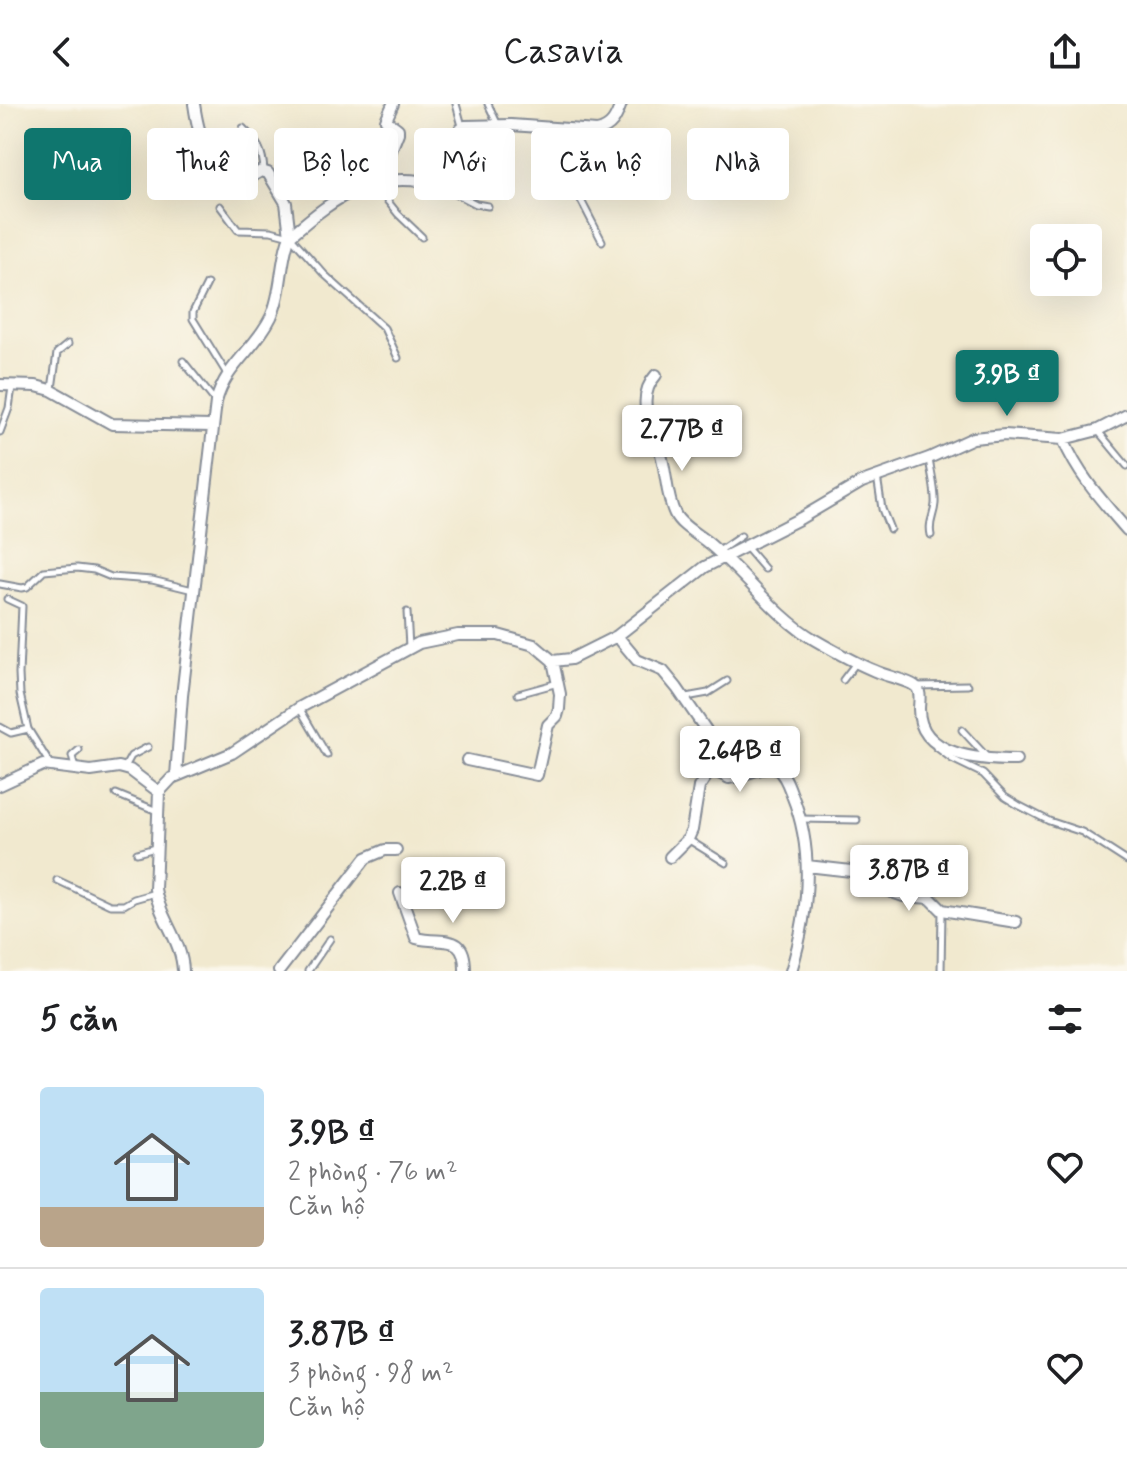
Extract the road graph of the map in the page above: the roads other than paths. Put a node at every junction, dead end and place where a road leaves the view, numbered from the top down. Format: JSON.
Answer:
{"nodes":[{"id":1,"x":194,"y":104,"type":"edge"},
{"id":2,"x":393,"y":104,"type":"edge"},
{"id":3,"x":456,"y":104,"type":"edge"},
{"id":4,"x":488,"y":104,"type":"edge"},
{"id":5,"x":621,"y":104,"type":"edge"},
{"id":6,"x":498,"y":126,"type":"junction"},
{"id":7,"x":397,"y":128,"type":"edge"},
{"id":8,"x":462,"y":128,"type":"joint"},
{"id":9,"x":563,"y":128,"type":"edge"},
{"id":10,"x":606,"y":128,"type":"edge"},
{"id":11,"x":258,"y":142,"type":"edge"},
{"id":12,"x":264,"y":171,"type":"junction"},
{"id":13,"x":338,"y":200,"type":"edge"},
{"id":14,"x":389,"y":200,"type":"edge"},
{"id":15,"x":468,"y":200,"type":"edge"},
{"id":16,"x":581,"y":200,"type":"edge"},
{"id":17,"x":220,"y":206,"type":"dead end"},
{"id":18,"x":488,"y":206,"type":"dead end"},
{"id":19,"x":290,"y":236,"type":"junction"},
{"id":20,"x":422,"y":237,"type":"dead end"},
{"id":21,"x":602,"y":241,"type":"dead end"},
{"id":22,"x":207,"y":284,"type":"dead end"},
{"id":23,"x":68,"y":344,"type":"dead end"},
{"id":24,"x":398,"y":358,"type":"dead end"},
{"id":25,"x":183,"y":361,"type":"dead end"},
{"id":26,"x":227,"y":374,"type":"junction"},
{"id":27,"x":656,"y":375,"type":"dead end"},
{"id":28,"x":6,"y":385,"type":"edge"},
{"id":29,"x":51,"y":390,"type":"junction"},
{"id":30,"x":216,"y":402,"type":"junction"},
{"id":31,"x":1127,"y":415,"type":"edge"},
{"id":32,"x":212,"y":426,"type":"junction"},
{"id":33,"x":1098,"y":430,"type":"junction"},
{"id":34,"x":0,"y":432,"type":"edge"},
{"id":35,"x":1063,"y":439,"type":"junction"},
{"id":36,"x":929,"y":458,"type":"junction"},
{"id":37,"x":1127,"y":466,"type":"edge"},
{"id":38,"x":877,"y":475,"type":"junction"},
{"id":39,"x":890,"y":529,"type":"dead end"},
{"id":40,"x":1127,"y":530,"type":"edge"},
{"id":41,"x":931,"y":535,"type":"dead end"},
{"id":42,"x":743,"y":541,"type":"junction"},
{"id":43,"x":722,"y":554,"type":"junction"},
{"id":44,"x":765,"y":569,"type":"dead end"},
{"id":45,"x":0,"y":584,"type":"edge"},
{"id":46,"x":194,"y":590,"type":"junction"},
{"id":47,"x":7,"y":599,"type":"dead end"},
{"id":48,"x":407,"y":612,"type":"dead end"},
{"id":49,"x":617,"y":636,"type":"junction"},
{"id":50,"x":409,"y":647,"type":"junction"},
{"id":51,"x":553,"y":661,"type":"junction"},
{"id":52,"x":857,"y":662,"type":"junction"},
{"id":53,"x":843,"y":680,"type":"dead end"},
{"id":54,"x":727,"y":681,"type":"dead end"},
{"id":55,"x":558,"y":683,"type":"junction"},
{"id":56,"x":968,"y":685,"type":"dead end"},
{"id":57,"x":915,"y":686,"type":"junction"},
{"id":58,"x":518,"y":694,"type":"dead end"},
{"id":59,"x":685,"y":698,"type":"junction"},
{"id":60,"x":299,"y":708,"type":"junction"},
{"id":61,"x":0,"y":727,"type":"edge"},
{"id":62,"x":28,"y":729,"type":"junction"},
{"id":63,"x":962,"y":730,"type":"dead end"},
{"id":64,"x":930,"y":736,"type":"junction"},
{"id":65,"x":148,"y":747,"type":"dead end"},
{"id":66,"x":79,"y":750,"type":"dead end"},
{"id":67,"x":327,"y":755,"type":"dead end"},
{"id":68,"x":467,"y":760,"type":"dead end"},
{"id":69,"x":990,"y":760,"type":"junction"},
{"id":70,"x":1016,"y":760,"type":"dead end"},
{"id":71,"x":51,"y":765,"type":"junction"},
{"id":72,"x":713,"y":766,"type":"junction"},
{"id":73,"x":124,"y":768,"type":"junction"},
{"id":74,"x":75,"y":769,"type":"junction"},
{"id":75,"x":176,"y":776,"type":"junction"},
{"id":76,"x":1,"y":781,"type":"edge"},
{"id":77,"x":159,"y":792,"type":"junction"},
{"id":78,"x":116,"y":794,"type":"dead end"},
{"id":79,"x":158,"y":811,"type":"junction"},
{"id":80,"x":800,"y":819,"type":"junction"},
{"id":81,"x":857,"y":820,"type":"dead end"},
{"id":82,"x":688,"y":839,"type":"junction"},
{"id":83,"x":156,"y":847,"type":"junction"},
{"id":84,"x":396,"y":850,"type":"dead end"},
{"id":85,"x":137,"y":853,"type":"dead end"},
{"id":86,"x":670,"y":857,"type":"dead end"},
{"id":87,"x":1127,"y":861,"type":"edge"},
{"id":88,"x":726,"y":863,"type":"dead end"},
{"id":89,"x":807,"y":866,"type":"junction"},
{"id":90,"x":926,"y":871,"type":"dead end"},
{"id":91,"x":57,"y":880,"type":"dead end"},
{"id":92,"x":156,"y":893,"type":"junction"},
{"id":93,"x":400,"y":893,"type":"dead end"},
{"id":94,"x":917,"y":897,"type":"junction"},
{"id":95,"x":942,"y":910,"type":"junction"},
{"id":96,"x":1016,"y":922,"type":"dead end"},
{"id":97,"x":330,"y":939,"type":"dead end"},
{"id":98,"x":183,"y":971,"type":"edge"},
{"id":99,"x":279,"y":971,"type":"edge"},
{"id":100,"x":308,"y":971,"type":"edge"},
{"id":101,"x":465,"y":971,"type":"edge"},
{"id":102,"x":791,"y":971,"type":"edge"},
{"id":103,"x":941,"y":971,"type":"edge"}],
"edges":[{"from":1,"to":12,"type":"street"},
{"from":2,"to":7,"type":"street"},
{"from":3,"to":8,"type":"lane"},
{"from":4,"to":6,"type":"lane"},
{"from":5,"to":10,"type":"street"},
{"from":6,"to":8,"type":"street"},
{"from":6,"to":9,"type":"street"},
{"from":11,"to":12,"type":"lane"},
{"from":12,"to":19,"type":"street"},
{"from":13,"to":19,"type":"street"},
{"from":14,"to":20,"type":"lane"},
{"from":15,"to":18,"type":"lane"},
{"from":16,"to":21,"type":"lane"},
{"from":17,"to":19,"type":"lane"},
{"from":19,"to":24,"type":"lane"},
{"from":19,"to":26,"type":"street"},
{"from":22,"to":26,"type":"lane"},
{"from":23,"to":29,"type":"lane"},
{"from":25,"to":30,"type":"lane"},
{"from":26,"to":30,"type":"street"},
{"from":27,"to":43,"type":"street"},
{"from":28,"to":29,"type":"street"},
{"from":28,"to":34,"type":"lane"},
{"from":29,"to":32,"type":"street"},
{"from":30,"to":32,"type":"street"},
{"from":31,"to":33,"type":"street"},
{"from":32,"to":46,"type":"street"},
{"from":33,"to":35,"type":"street"},
{"from":33,"to":37,"type":"lane"},
{"from":35,"to":36,"type":"street"},
{"from":35,"to":40,"type":"street"},
{"from":36,"to":38,"type":"street"},
{"from":36,"to":41,"type":"lane"},
{"from":38,"to":39,"type":"lane"},
{"from":38,"to":42,"type":"street"},
{"from":42,"to":43,"type":"street"},
{"from":42,"to":44,"type":"lane"},
{"from":43,"to":49,"type":"street"},
{"from":43,"to":52,"type":"street"},
{"from":45,"to":46,"type":"lane"},
{"from":46,"to":75,"type":"street"},
{"from":47,"to":62,"type":"lane"},
{"from":48,"to":50,"type":"lane"},
{"from":49,"to":51,"type":"street"},
{"from":49,"to":59,"type":"street"},
{"from":50,"to":51,"type":"street"},
{"from":50,"to":60,"type":"street"},
{"from":51,"to":55,"type":"street"},
{"from":52,"to":53,"type":"lane"},
{"from":52,"to":57,"type":"street"},
{"from":54,"to":59,"type":"lane"},
{"from":55,"to":58,"type":"lane"},
{"from":55,"to":68,"type":"street"},
{"from":56,"to":57,"type":"lane"},
{"from":57,"to":64,"type":"street"},
{"from":59,"to":72,"type":"street"},
{"from":60,"to":67,"type":"lane"},
{"from":60,"to":75,"type":"street"},
{"from":61,"to":62,"type":"lane"},
{"from":62,"to":71,"type":"lane"},
{"from":63,"to":69,"type":"lane"},
{"from":64,"to":69,"type":"street"},
{"from":64,"to":87,"type":"lane"},
{"from":65,"to":73,"type":"lane"},
{"from":66,"to":74,"type":"lane"},
{"from":69,"to":70,"type":"street"},
{"from":71,"to":74,"type":"street"},
{"from":71,"to":76,"type":"street"},
{"from":72,"to":80,"type":"street"},
{"from":72,"to":82,"type":"street"},
{"from":73,"to":74,"type":"street"},
{"from":73,"to":77,"type":"street"},
{"from":75,"to":77,"type":"street"},
{"from":77,"to":79,"type":"street"},
{"from":78,"to":79,"type":"lane"},
{"from":79,"to":83,"type":"street"},
{"from":80,"to":81,"type":"lane"},
{"from":80,"to":89,"type":"street"},
{"from":82,"to":86,"type":"street"},
{"from":82,"to":88,"type":"lane"},
{"from":83,"to":85,"type":"lane"},
{"from":83,"to":92,"type":"street"},
{"from":84,"to":99,"type":"street"},
{"from":89,"to":94,"type":"street"},
{"from":89,"to":102,"type":"street"},
{"from":90,"to":94,"type":"lane"},
{"from":91,"to":92,"type":"lane"},
{"from":92,"to":98,"type":"street"},
{"from":93,"to":101,"type":"street"},
{"from":94,"to":95,"type":"street"},
{"from":95,"to":96,"type":"street"},
{"from":95,"to":103,"type":"lane"},
{"from":97,"to":100,"type":"lane"}]}
